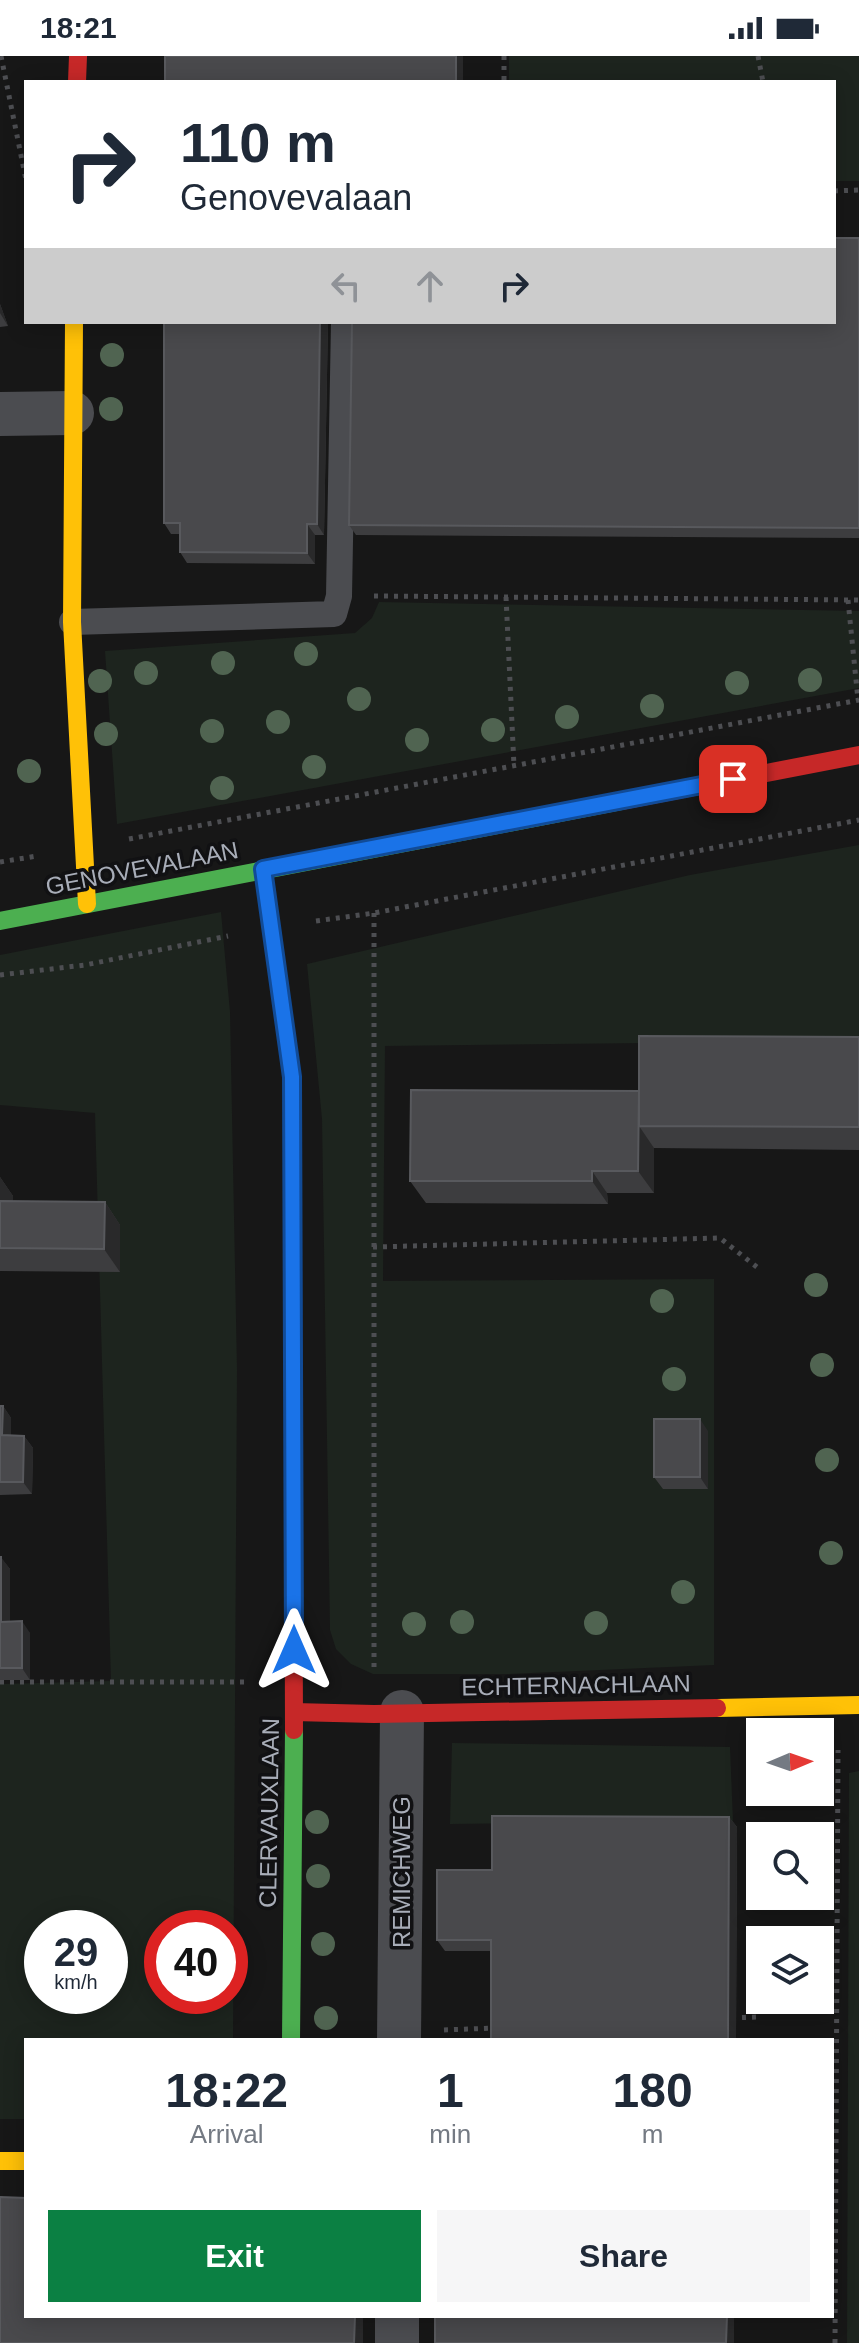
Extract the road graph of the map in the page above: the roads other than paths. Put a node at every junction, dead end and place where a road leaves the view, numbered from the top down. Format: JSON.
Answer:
{"nodes":[{"id":1,"x":78,"y":56,"type":"edge"},
{"id":2,"x":77,"y":80,"type":"edge"},
{"id":3,"x":74,"y":324,"type":"edge"},
{"id":4,"x":344,"y":324,"type":"edge"},
{"id":5,"x":72,"y":413,"type":"junction"},
{"id":6,"x":0,"y":414,"type":"edge"},
{"id":7,"x":72,"y":622,"type":"junction"},
{"id":8,"x":859,"y":755,"type":"edge"},
{"id":9,"x":263,"y":869,"type":"junction"},
{"id":10,"x":87,"y":904,"type":"junction"},
{"id":11,"x":0,"y":921,"type":"edge"},
{"id":12,"x":859,"y":1705,"type":"edge"},
{"id":13,"x":294,"y":1712,"type":"junction"},
{"id":14,"x":388,"y":1713,"type":"junction"},
{"id":15,"x":399,"y":2036,"type":"edge"},
{"id":16,"x":291,"y":2038,"type":"edge"},
{"id":17,"x":0,"y":2161,"type":"edge"},
{"id":18,"x":24,"y":2161,"type":"edge"},
{"id":19,"x":397,"y":2318,"type":"edge"},
{"id":20,"x":397,"y":2343,"type":"edge"}],
"edges":[{"from":1,"to":2,"type":"street"},
{"from":3,"to":5,"type":"street"},
{"from":4,"to":7,"type":"lane"},
{"from":5,"to":6,"type":"street"},
{"from":5,"to":7,"type":"street"},
{"from":7,"to":10,"type":"street"},
{"from":8,"to":9,"type":"street","name":"GENOVEVALAAN"},
{"from":9,"to":10,"type":"street","name":"GENOVEVALAAN"},
{"from":9,"to":13,"type":"street","name":"CLERVAUXLAAN"},
{"from":10,"to":11,"type":"street","name":"GENOVEVALAAN"},
{"from":12,"to":14,"type":"street","name":"ECHTERNACHLAAN"},
{"from":13,"to":14,"type":"street","name":"ECHTERNACHLAAN"},
{"from":13,"to":16,"type":"street","name":"CLERVAUXLAAN"},
{"from":14,"to":15,"type":"street","name":"REMICHWEG"},
{"from":17,"to":18,"type":"street"},
{"from":19,"to":20,"type":"street"}]}
